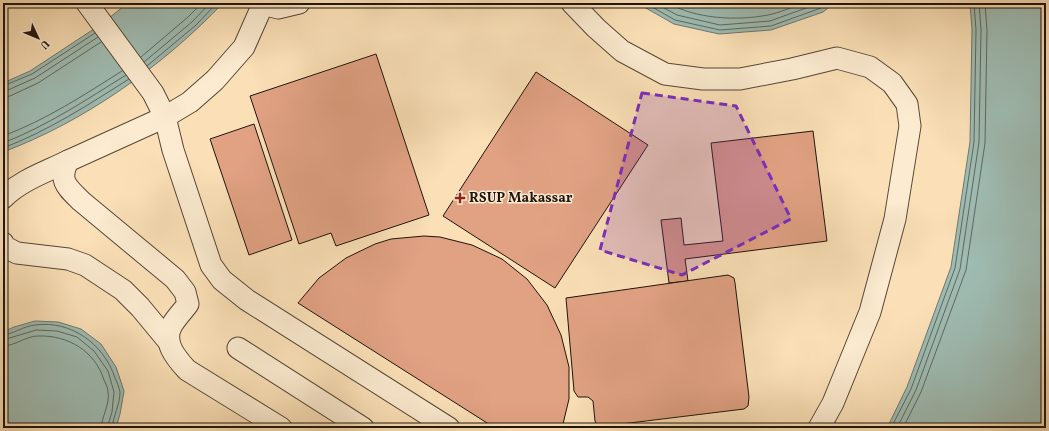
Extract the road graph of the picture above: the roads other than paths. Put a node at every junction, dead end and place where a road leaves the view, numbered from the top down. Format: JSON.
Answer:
{"nodes":[{"id":1,"x":87,"y":3,"type":"edge"},
{"id":2,"x":299,"y":3,"type":"edge"},
{"id":3,"x":572,"y":3,"type":"edge"},
{"id":4,"x":165,"y":117,"type":"junction"},
{"id":5,"x":68,"y":161,"type":"junction"},
{"id":6,"x":3,"y":198,"type":"edge"},
{"id":7,"x":3,"y":243,"type":"edge"},
{"id":8,"x":169,"y":342,"type":"junction"},
{"id":9,"x":238,"y":348,"type":"dead end"},
{"id":10,"x":281,"y":428,"type":"edge"},
{"id":11,"x":363,"y":428,"type":"edge"},
{"id":12,"x":449,"y":428,"type":"edge"},
{"id":13,"x":819,"y":428,"type":"edge"}],
"edges":[{"from":1,"to":4,"type":"street"},
{"from":2,"to":4,"type":"street"},
{"from":3,"to":13,"type":"street"},
{"from":4,"to":5,"type":"street"},
{"from":4,"to":12,"type":"street"},
{"from":5,"to":6,"type":"street"},
{"from":5,"to":8,"type":"street"},
{"from":7,"to":8,"type":"street"},
{"from":8,"to":10,"type":"street"},
{"from":9,"to":11,"type":"street"}]}
